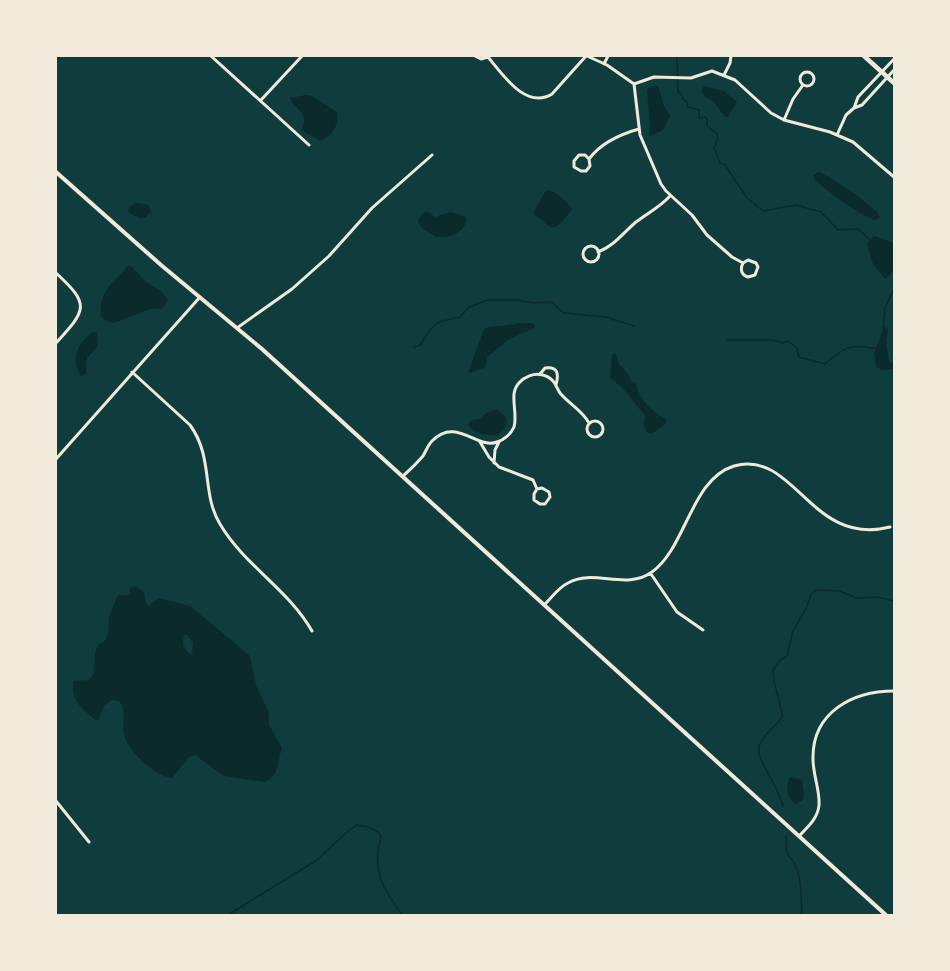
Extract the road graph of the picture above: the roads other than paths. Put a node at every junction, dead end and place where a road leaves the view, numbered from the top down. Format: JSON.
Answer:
{"nodes":[{"id":1,"x":211,"y":56,"type":"edge"},
{"id":2,"x":302,"y":56,"type":"edge"},
{"id":3,"x":475,"y":56,"type":"edge"},
{"id":4,"x":489,"y":56,"type":"edge"},
{"id":5,"x":586,"y":56,"type":"edge"},
{"id":6,"x":608,"y":56,"type":"edge"},
{"id":7,"x":731,"y":56,"type":"edge"},
{"id":8,"x":864,"y":56,"type":"edge"},
{"id":9,"x":894,"y":60,"type":"edge"},
{"id":10,"x":604,"y":64,"type":"junction"},
{"id":11,"x":894,"y":70,"type":"edge"},
{"id":12,"x":883,"y":72,"type":"junction"},
{"id":13,"x":724,"y":75,"type":"junction"},
{"id":14,"x":888,"y":77,"type":"junction"},
{"id":15,"x":894,"y":83,"type":"edge"},
{"id":16,"x":634,"y":84,"type":"junction"},
{"id":17,"x":803,"y":85,"type":"junction"},
{"id":18,"x":261,"y":100,"type":"junction"},
{"id":19,"x":854,"y":108,"type":"junction"},
{"id":20,"x":784,"y":120,"type":"junction"},
{"id":21,"x":639,"y":129,"type":"junction"},
{"id":22,"x":837,"y":135,"type":"junction"},
{"id":23,"x":309,"y":145,"type":"dead end"},
{"id":24,"x":432,"y":155,"type":"dead end"},
{"id":25,"x":589,"y":159,"type":"junction"},
{"id":26,"x":56,"y":172,"type":"edge"},
{"id":27,"x":894,"y":177,"type":"edge"},
{"id":28,"x":670,"y":195,"type":"junction"},
{"id":29,"x":598,"y":252,"type":"junction"},
{"id":30,"x":743,"y":263,"type":"junction"},
{"id":31,"x":56,"y":273,"type":"edge"},
{"id":32,"x":200,"y":297,"type":"junction"},
{"id":33,"x":237,"y":328,"type":"junction"},
{"id":34,"x":56,"y":343,"type":"edge"},
{"id":35,"x":132,"y":372,"type":"junction"},
{"id":36,"x":540,"y":374,"type":"junction"},
{"id":37,"x":556,"y":386,"type":"junction"},
{"id":38,"x":589,"y":423,"type":"junction"},
{"id":39,"x":479,"y":441,"type":"junction"},
{"id":40,"x":499,"y":442,"type":"junction"},
{"id":41,"x":56,"y":459,"type":"edge"},
{"id":42,"x":494,"y":463,"type":"junction"},
{"id":43,"x":403,"y":476,"type":"junction"},
{"id":44,"x":537,"y":489,"type":"junction"},
{"id":45,"x":890,"y":527,"type":"dead end"},
{"id":46,"x":651,"y":574,"type":"junction"},
{"id":47,"x":545,"y":604,"type":"junction"},
{"id":48,"x":703,"y":630,"type":"dead end"},
{"id":49,"x":312,"y":632,"type":"dead end"},
{"id":50,"x":894,"y":691,"type":"edge"},
{"id":51,"x":56,"y":801,"type":"edge"},
{"id":52,"x":799,"y":836,"type":"junction"},
{"id":53,"x":89,"y":842,"type":"dead end"},
{"id":54,"x":887,"y":915,"type":"edge"}],
"edges":[{"from":1,"to":18,"type":"street"},
{"from":2,"to":18,"type":"street"},
{"from":3,"to":4,"type":"street"},
{"from":4,"to":5,"type":"street"},
{"from":5,"to":10,"type":"street"},
{"from":6,"to":10,"type":"street"},
{"from":7,"to":13,"type":"street"},
{"from":8,"to":12,"type":"main road"},
{"from":9,"to":12,"type":"street"},
{"from":10,"to":16,"type":"street"},
{"from":11,"to":14,"type":"street"},
{"from":12,"to":14,"type":"main road"},
{"from":12,"to":19,"type":"street"},
{"from":13,"to":16,"type":"street"},
{"from":13,"to":20,"type":"street"},
{"from":14,"to":15,"type":"main road"},
{"from":14,"to":19,"type":"street"},
{"from":16,"to":21,"type":"street"},
{"from":17,"to":17,"type":"street"},
{"from":17,"to":20,"type":"street"},
{"from":18,"to":23,"type":"street"},
{"from":19,"to":22,"type":"street"},
{"from":20,"to":22,"type":"street"},
{"from":21,"to":25,"type":"street"},
{"from":21,"to":28,"type":"street"},
{"from":22,"to":27,"type":"street"},
{"from":24,"to":33,"type":"street"},
{"from":25,"to":25,"type":"street"},
{"from":26,"to":32,"type":"street"},
{"from":28,"to":29,"type":"street"},
{"from":28,"to":30,"type":"street"},
{"from":29,"to":29,"type":"street"},
{"from":30,"to":30,"type":"street"},
{"from":31,"to":34,"type":"street"},
{"from":32,"to":33,"type":"street"},
{"from":32,"to":35,"type":"street"},
{"from":33,"to":43,"type":"street"},
{"from":35,"to":41,"type":"street"},
{"from":35,"to":49,"type":"street"},
{"from":36,"to":37,"type":"street"},
{"from":36,"to":37,"type":"street"},
{"from":36,"to":40,"type":"street"},
{"from":37,"to":38,"type":"street"},
{"from":38,"to":38,"type":"street"},
{"from":39,"to":40,"type":"street"},
{"from":39,"to":42,"type":"street"},
{"from":39,"to":43,"type":"street"},
{"from":40,"to":42,"type":"street"},
{"from":42,"to":44,"type":"street"},
{"from":43,"to":47,"type":"street"},
{"from":44,"to":44,"type":"street"},
{"from":45,"to":46,"type":"street"},
{"from":46,"to":47,"type":"street"},
{"from":46,"to":48,"type":"street"},
{"from":47,"to":52,"type":"street"},
{"from":50,"to":52,"type":"street"},
{"from":51,"to":53,"type":"street"},
{"from":52,"to":54,"type":"street"}]}
